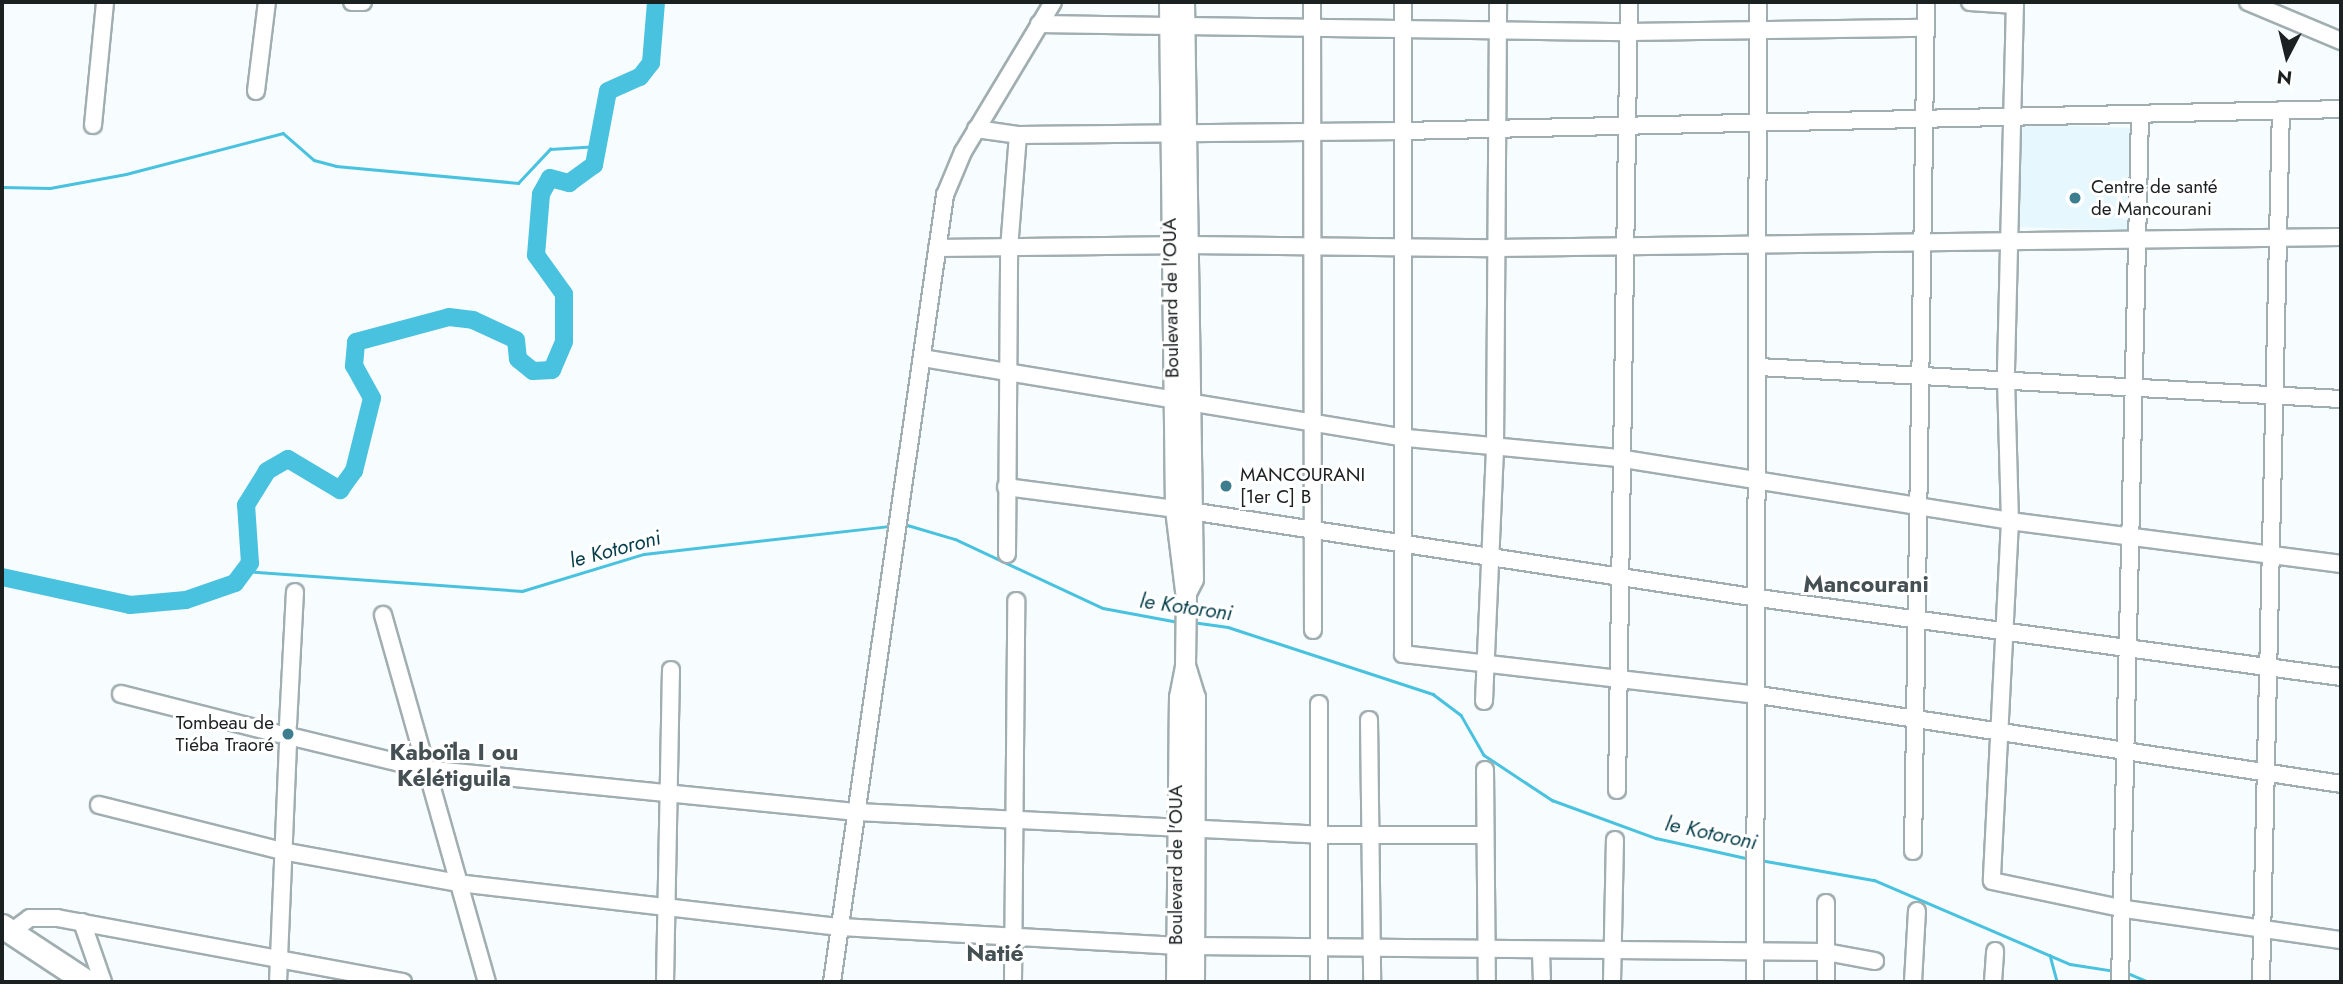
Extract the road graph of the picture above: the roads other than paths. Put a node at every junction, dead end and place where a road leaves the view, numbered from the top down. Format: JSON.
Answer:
{"nodes":[{"id":1,"x":105,"y":2,"type":"edge"},
{"id":2,"x":267,"y":2,"type":"edge"},
{"id":3,"x":352,"y":2,"type":"edge"},
{"id":4,"x":363,"y":2,"type":"edge"},
{"id":5,"x":1053,"y":2,"type":"edge"},
{"id":6,"x":1168,"y":2,"type":"edge"},
{"id":7,"x":1184,"y":2,"type":"edge"},
{"id":8,"x":1312,"y":2,"type":"edge"},
{"id":9,"x":1403,"y":2,"type":"edge"},
{"id":10,"x":1498,"y":2,"type":"edge"},
{"id":11,"x":1629,"y":2,"type":"edge"},
{"id":12,"x":1758,"y":2,"type":"edge"},
{"id":13,"x":1926,"y":2,"type":"edge"},
{"id":14,"x":1970,"y":2,"type":"edge"},
{"id":15,"x":2248,"y":2,"type":"edge"},
{"id":16,"x":2015,"y":4,"type":"edge"},
{"id":17,"x":1039,"y":24,"type":"junction"},
{"id":18,"x":1177,"y":26,"type":"junction"},
{"id":19,"x":1926,"y":28,"type":"junction"},
{"id":20,"x":1402,"y":29,"type":"junction"},
{"id":21,"x":1312,"y":30,"type":"junction"},
{"id":22,"x":1497,"y":31,"type":"junction"},
{"id":23,"x":1629,"y":32,"type":"junction"},
{"id":24,"x":1757,"y":32,"type":"junction"},
{"id":25,"x":2341,"y":41,"type":"edge"},
{"id":26,"x":256,"y":90,"type":"dead end"},
{"id":27,"x":2341,"y":109,"type":"edge"},
{"id":28,"x":2281,"y":110,"type":"junction"},
{"id":29,"x":2011,"y":114,"type":"junction"},
{"id":30,"x":2140,"y":115,"type":"junction"},
{"id":31,"x":1923,"y":116,"type":"junction"},
{"id":32,"x":1760,"y":120,"type":"junction"},
{"id":33,"x":93,"y":125,"type":"dead end"},
{"id":34,"x":1628,"y":125,"type":"junction"},
{"id":35,"x":1497,"y":127,"type":"junction"},
{"id":36,"x":976,"y":129,"type":"junction"},
{"id":37,"x":1177,"y":130,"type":"junction"},
{"id":38,"x":1311,"y":131,"type":"junction"},
{"id":39,"x":1404,"y":131,"type":"junction"},
{"id":40,"x":1018,"y":135,"type":"junction"},
{"id":41,"x":2341,"y":237,"type":"edge"},
{"id":42,"x":2008,"y":238,"type":"junction"},
{"id":43,"x":2277,"y":238,"type":"junction"},
{"id":44,"x":1922,"y":239,"type":"junction"},
{"id":45,"x":2140,"y":240,"type":"junction"},
{"id":46,"x":1757,"y":244,"type":"junction"},
{"id":47,"x":1178,"y":245,"type":"junction"},
{"id":48,"x":1310,"y":246,"type":"junction"},
{"id":49,"x":1404,"y":247,"type":"junction"},
{"id":50,"x":1624,"y":247,"type":"junction"},
{"id":51,"x":937,"y":248,"type":"junction"},
{"id":52,"x":1497,"y":248,"type":"junction"},
{"id":53,"x":1009,"y":249,"type":"junction"},
{"id":54,"x":922,"y":358,"type":"junction"},
{"id":55,"x":1759,"y":367,"type":"junction"},
{"id":56,"x":1007,"y":373,"type":"junction"},
{"id":57,"x":1919,"y":374,"type":"junction"},
{"id":58,"x":2006,"y":379,"type":"junction"},
{"id":59,"x":2138,"y":388,"type":"junction"},
{"id":60,"x":2272,"y":394,"type":"junction"},
{"id":61,"x":2341,"y":399,"type":"edge"},
{"id":62,"x":1181,"y":402,"type":"junction"},
{"id":63,"x":1313,"y":423,"type":"junction"},
{"id":64,"x":1407,"y":438,"type":"junction"},
{"id":65,"x":1495,"y":447,"type":"junction"},
{"id":66,"x":1618,"y":458,"type":"junction"},
{"id":67,"x":1758,"y":482,"type":"junction"},
{"id":68,"x":1006,"y":487,"type":"junction"},
{"id":69,"x":1915,"y":506,"type":"junction"},
{"id":70,"x":1183,"y":510,"type":"junction"},
{"id":71,"x":2010,"y":521,"type":"junction"},
{"id":72,"x":1314,"y":530,"type":"junction"},
{"id":73,"x":2134,"y":537,"type":"junction"},
{"id":74,"x":1405,"y":545,"type":"junction"},
{"id":75,"x":1007,"y":554,"type":"dead end"},
{"id":76,"x":2271,"y":554,"type":"junction"},
{"id":77,"x":1487,"y":559,"type":"junction"},
{"id":78,"x":2341,"y":564,"type":"edge"},
{"id":79,"x":1621,"y":578,"type":"junction"},
{"id":80,"x":295,"y":592,"type":"dead end"},
{"id":81,"x":1758,"y":598,"type":"junction"},
{"id":82,"x":1016,"y":601,"type":"dead end"},
{"id":83,"x":383,"y":615,"type":"dead end"},
{"id":84,"x":1916,"y":618,"type":"junction"},
{"id":85,"x":1313,"y":629,"type":"dead end"},
{"id":86,"x":2007,"y":631,"type":"junction"},
{"id":87,"x":2130,"y":647,"type":"junction"},
{"id":88,"x":1486,"y":665,"type":"junction"},
{"id":89,"x":2268,"y":666,"type":"junction"},
{"id":90,"x":671,"y":670,"type":"dead end"},
{"id":91,"x":2341,"y":677,"type":"edge"},
{"id":92,"x":1620,"y":681,"type":"junction"},
{"id":93,"x":121,"y":694,"type":"dead end"},
{"id":94,"x":1759,"y":695,"type":"junction"},
{"id":95,"x":1485,"y":701,"type":"dead end"},
{"id":96,"x":1319,"y":704,"type":"dead end"},
{"id":97,"x":1369,"y":720,"type":"dead end"},
{"id":98,"x":1915,"y":721,"type":"junction"},
{"id":99,"x":288,"y":735,"type":"junction"},
{"id":100,"x":2003,"y":736,"type":"junction"},
{"id":101,"x":2127,"y":751,"type":"junction"},
{"id":102,"x":425,"y":769,"type":"junction"},
{"id":103,"x":1485,"y":770,"type":"dead end"},
{"id":104,"x":2264,"y":775,"type":"junction"},
{"id":105,"x":2341,"y":784,"type":"edge"},
{"id":106,"x":1617,"y":790,"type":"dead end"},
{"id":107,"x":669,"y":794,"type":"junction"},
{"id":108,"x":99,"y":806,"type":"dead end"},
{"id":109,"x":857,"y":813,"type":"junction"},
{"id":110,"x":1016,"y":822,"type":"junction"},
{"id":111,"x":1184,"y":829,"type":"junction"},
{"id":112,"x":1320,"y":835,"type":"junction"},
{"id":113,"x":1373,"y":835,"type":"junction"},
{"id":114,"x":1485,"y":835,"type":"junction"},
{"id":115,"x":1615,"y":840,"type":"dead end"},
{"id":116,"x":1913,"y":851,"type":"dead end"},
{"id":117,"x":282,"y":852,"type":"junction"},
{"id":118,"x":458,"y":883,"type":"junction"},
{"id":119,"x":1826,"y":903,"type":"dead end"},
{"id":120,"x":666,"y":908,"type":"junction"},
{"id":121,"x":2125,"y":909,"type":"junction"},
{"id":122,"x":1917,"y":911,"type":"dead end"},
{"id":123,"x":82,"y":922,"type":"junction"},
{"id":124,"x":840,"y":927,"type":"junction"},
{"id":125,"x":2262,"y":929,"type":"junction"},
{"id":126,"x":4,"y":934,"type":"edge"},
{"id":127,"x":1014,"y":939,"type":"junction"},
{"id":128,"x":2341,"y":940,"type":"edge"},
{"id":129,"x":1184,"y":946,"type":"junction"},
{"id":130,"x":1320,"y":949,"type":"junction"},
{"id":131,"x":1995,"y":951,"type":"dead end"},
{"id":132,"x":1372,"y":952,"type":"junction"},
{"id":133,"x":1826,"y":952,"type":"junction"},
{"id":134,"x":1488,"y":953,"type":"junction"},
{"id":135,"x":1541,"y":953,"type":"junction"},
{"id":136,"x":1755,"y":953,"type":"junction"},
{"id":137,"x":1613,"y":954,"type":"junction"},
{"id":138,"x":279,"y":959,"type":"junction"},
{"id":139,"x":1875,"y":961,"type":"dead end"},
{"id":140,"x":58,"y":982,"type":"edge"},
{"id":141,"x":87,"y":982,"type":"edge"},
{"id":142,"x":103,"y":982,"type":"edge"},
{"id":143,"x":278,"y":982,"type":"edge"},
{"id":144,"x":402,"y":982,"type":"edge"},
{"id":145,"x":487,"y":982,"type":"edge"},
{"id":146,"x":665,"y":982,"type":"edge"},
{"id":147,"x":832,"y":982,"type":"edge"},
{"id":148,"x":1013,"y":982,"type":"edge"},
{"id":149,"x":1175,"y":982,"type":"edge"},
{"id":150,"x":1194,"y":982,"type":"edge"},
{"id":151,"x":1319,"y":982,"type":"edge"},
{"id":152,"x":1372,"y":982,"type":"edge"},
{"id":153,"x":1487,"y":982,"type":"edge"},
{"id":154,"x":1542,"y":982,"type":"edge"},
{"id":155,"x":1612,"y":982,"type":"edge"},
{"id":156,"x":1755,"y":982,"type":"edge"},
{"id":157,"x":1826,"y":982,"type":"edge"},
{"id":158,"x":1913,"y":982,"type":"edge"},
{"id":159,"x":1993,"y":982,"type":"edge"},
{"id":160,"x":2120,"y":982,"type":"edge"},
{"id":161,"x":2261,"y":982,"type":"edge"}],
"edges":[{"from":1,"to":33,"type":"street"},
{"from":2,"to":26,"type":"street"},
{"from":3,"to":4,"type":"street"},
{"from":5,"to":17,"type":"street"},
{"from":6,"to":18,"type":"main road","name":"Boulevard de l'OUA"},
{"from":7,"to":18,"type":"main road"},
{"from":8,"to":21,"type":"street"},
{"from":9,"to":20,"type":"street"},
{"from":10,"to":22,"type":"street"},
{"from":11,"to":23,"type":"street"},
{"from":12,"to":24,"type":"street"},
{"from":13,"to":19,"type":"street"},
{"from":14,"to":16,"type":"street"},
{"from":15,"to":25,"type":"street"},
{"from":16,"to":29,"type":"street"},
{"from":17,"to":18,"type":"street"},
{"from":17,"to":36,"type":"street"},
{"from":18,"to":21,"type":"street"},
{"from":18,"to":37,"type":"main road","name":"Boulevard de l'OUA"},
{"from":19,"to":24,"type":"street"},
{"from":19,"to":31,"type":"street"},
{"from":20,"to":21,"type":"street"},
{"from":20,"to":22,"type":"street"},
{"from":20,"to":39,"type":"street"},
{"from":21,"to":38,"type":"street"},
{"from":22,"to":23,"type":"street"},
{"from":22,"to":35,"type":"street"},
{"from":23,"to":24,"type":"street"},
{"from":23,"to":34,"type":"street"},
{"from":24,"to":32,"type":"street"},
{"from":27,"to":28,"type":"street"},
{"from":28,"to":30,"type":"street"},
{"from":28,"to":43,"type":"street"},
{"from":29,"to":30,"type":"street"},
{"from":29,"to":31,"type":"street"},
{"from":29,"to":42,"type":"street"},
{"from":30,"to":45,"type":"street"},
{"from":31,"to":32,"type":"street"},
{"from":31,"to":44,"type":"street"},
{"from":32,"to":34,"type":"street"},
{"from":32,"to":46,"type":"street"},
{"from":34,"to":35,"type":"street"},
{"from":34,"to":50,"type":"street"},
{"from":35,"to":39,"type":"street"},
{"from":35,"to":52,"type":"street"},
{"from":36,"to":40,"type":"street"},
{"from":36,"to":51,"type":"street"},
{"from":37,"to":38,"type":"street"},
{"from":37,"to":40,"type":"street"},
{"from":37,"to":47,"type":"main road","name":"Boulevard de l'OUA"},
{"from":38,"to":39,"type":"street"},
{"from":38,"to":48,"type":"street"},
{"from":39,"to":49,"type":"street"},
{"from":40,"to":53,"type":"street"},
{"from":41,"to":43,"type":"street"},
{"from":42,"to":44,"type":"street"},
{"from":42,"to":45,"type":"street"},
{"from":42,"to":58,"type":"street"},
{"from":43,"to":45,"type":"street"},
{"from":43,"to":60,"type":"street"},
{"from":44,"to":46,"type":"street"},
{"from":44,"to":57,"type":"street"},
{"from":45,"to":59,"type":"street"},
{"from":46,"to":50,"type":"street"},
{"from":46,"to":55,"type":"street"},
{"from":47,"to":48,"type":"street"},
{"from":47,"to":53,"type":"street"},
{"from":47,"to":62,"type":"main road","name":"Boulevard de l'OUA"},
{"from":48,"to":49,"type":"street"},
{"from":48,"to":63,"type":"street"},
{"from":49,"to":52,"type":"street"},
{"from":49,"to":64,"type":"street"},
{"from":50,"to":52,"type":"street"},
{"from":50,"to":66,"type":"street"},
{"from":51,"to":53,"type":"street"},
{"from":51,"to":54,"type":"street"},
{"from":52,"to":65,"type":"street"},
{"from":53,"to":56,"type":"street"},
{"from":54,"to":56,"type":"street"},
{"from":54,"to":109,"type":"street"},
{"from":55,"to":57,"type":"street"},
{"from":55,"to":67,"type":"street"},
{"from":56,"to":62,"type":"street"},
{"from":56,"to":68,"type":"street"},
{"from":57,"to":58,"type":"street"},
{"from":57,"to":69,"type":"street"},
{"from":58,"to":59,"type":"street"},
{"from":58,"to":71,"type":"street"},
{"from":59,"to":60,"type":"street"},
{"from":59,"to":73,"type":"street"},
{"from":60,"to":61,"type":"street"},
{"from":60,"to":76,"type":"street"},
{"from":62,"to":63,"type":"street"},
{"from":62,"to":70,"type":"main road","name":"Boulevard de l'OUA"},
{"from":63,"to":64,"type":"street"},
{"from":63,"to":72,"type":"street"},
{"from":64,"to":65,"type":"street"},
{"from":64,"to":74,"type":"street"},
{"from":65,"to":66,"type":"street"},
{"from":65,"to":77,"type":"street"},
{"from":66,"to":67,"type":"street"},
{"from":66,"to":79,"type":"street"},
{"from":67,"to":69,"type":"street"},
{"from":67,"to":81,"type":"street"},
{"from":68,"to":70,"type":"street"},
{"from":68,"to":75,"type":"street"},
{"from":69,"to":71,"type":"street"},
{"from":69,"to":84,"type":"street"},
{"from":70,"to":72,"type":"street"},
{"from":70,"to":111,"type":"main road","name":"Boulevard de l'OUA"},
{"from":71,"to":73,"type":"street"},
{"from":71,"to":86,"type":"street"},
{"from":72,"to":74,"type":"street"},
{"from":72,"to":85,"type":"street"},
{"from":73,"to":76,"type":"street"},
{"from":73,"to":87,"type":"street"},
{"from":74,"to":77,"type":"street"},
{"from":74,"to":88,"type":"street"},
{"from":76,"to":78,"type":"street"},
{"from":76,"to":89,"type":"street"},
{"from":77,"to":79,"type":"street"},
{"from":77,"to":88,"type":"street"},
{"from":79,"to":81,"type":"street"},
{"from":79,"to":92,"type":"street"},
{"from":80,"to":99,"type":"street"},
{"from":81,"to":84,"type":"street"},
{"from":81,"to":94,"type":"street"},
{"from":82,"to":110,"type":"street"},
{"from":83,"to":102,"type":"street"},
{"from":84,"to":86,"type":"street"},
{"from":84,"to":98,"type":"street"},
{"from":86,"to":87,"type":"street"},
{"from":86,"to":100,"type":"street"},
{"from":87,"to":89,"type":"street"},
{"from":87,"to":101,"type":"street"},
{"from":88,"to":92,"type":"street"},
{"from":88,"to":95,"type":"street"},
{"from":89,"to":91,"type":"street"},
{"from":89,"to":104,"type":"street"},
{"from":90,"to":107,"type":"street"},
{"from":92,"to":94,"type":"street"},
{"from":92,"to":106,"type":"street"},
{"from":93,"to":99,"type":"street"},
{"from":94,"to":98,"type":"street"},
{"from":94,"to":136,"type":"street"},
{"from":96,"to":112,"type":"street"},
{"from":97,"to":113,"type":"street"},
{"from":98,"to":100,"type":"street"},
{"from":98,"to":116,"type":"street"},
{"from":99,"to":102,"type":"street"},
{"from":99,"to":117,"type":"street"},
{"from":100,"to":101,"type":"street"},
{"from":100,"to":121,"type":"street"},
{"from":101,"to":104,"type":"street"},
{"from":101,"to":121,"type":"street"},
{"from":102,"to":107,"type":"street"},
{"from":102,"to":118,"type":"street"},
{"from":103,"to":114,"type":"street"},
{"from":104,"to":105,"type":"street"},
{"from":104,"to":125,"type":"street"},
{"from":107,"to":109,"type":"street"},
{"from":107,"to":120,"type":"street"},
{"from":108,"to":117,"type":"street"},
{"from":109,"to":110,"type":"street"},
{"from":109,"to":124,"type":"street"},
{"from":110,"to":111,"type":"street"},
{"from":110,"to":127,"type":"street"},
{"from":111,"to":112,"type":"street"},
{"from":111,"to":129,"type":"main road","name":"Boulevard de l'OUA"},
{"from":112,"to":113,"type":"street"},
{"from":112,"to":130,"type":"street"},
{"from":113,"to":114,"type":"street"},
{"from":113,"to":132,"type":"street"},
{"from":114,"to":134,"type":"street"},
{"from":115,"to":137,"type":"street"},
{"from":117,"to":118,"type":"street"},
{"from":117,"to":138,"type":"street"},
{"from":118,"to":120,"type":"street"},
{"from":118,"to":145,"type":"street"},
{"from":119,"to":133,"type":"street"},
{"from":120,"to":124,"type":"street"},
{"from":120,"to":146,"type":"street"},
{"from":121,"to":125,"type":"street"},
{"from":121,"to":160,"type":"street"},
{"from":122,"to":158,"type":"street"},
{"from":123,"to":126,"type":"street"},
{"from":123,"to":138,"type":"street"},
{"from":123,"to":142,"type":"street"},
{"from":124,"to":127,"type":"street"},
{"from":124,"to":147,"type":"street"},
{"from":125,"to":128,"type":"street"},
{"from":125,"to":161,"type":"street"},
{"from":126,"to":140,"type":"highway"},
{"from":126,"to":141,"type":"highway"},
{"from":127,"to":129,"type":"street"},
{"from":127,"to":148,"type":"street"},
{"from":129,"to":130,"type":"street"},
{"from":129,"to":149,"type":"main road","name":"Boulevard de l'OUA"},
{"from":129,"to":150,"type":"main road"},
{"from":130,"to":132,"type":"street"},
{"from":130,"to":151,"type":"street"},
{"from":131,"to":159,"type":"street"},
{"from":132,"to":134,"type":"street"},
{"from":132,"to":152,"type":"street"},
{"from":133,"to":136,"type":"street"},
{"from":133,"to":139,"type":"street"},
{"from":133,"to":157,"type":"street"},
{"from":134,"to":135,"type":"street"},
{"from":134,"to":153,"type":"street"},
{"from":135,"to":137,"type":"street"},
{"from":135,"to":154,"type":"street"},
{"from":136,"to":137,"type":"street"},
{"from":136,"to":156,"type":"street"},
{"from":137,"to":155,"type":"street"},
{"from":138,"to":143,"type":"street"},
{"from":138,"to":144,"type":"street"}]}
